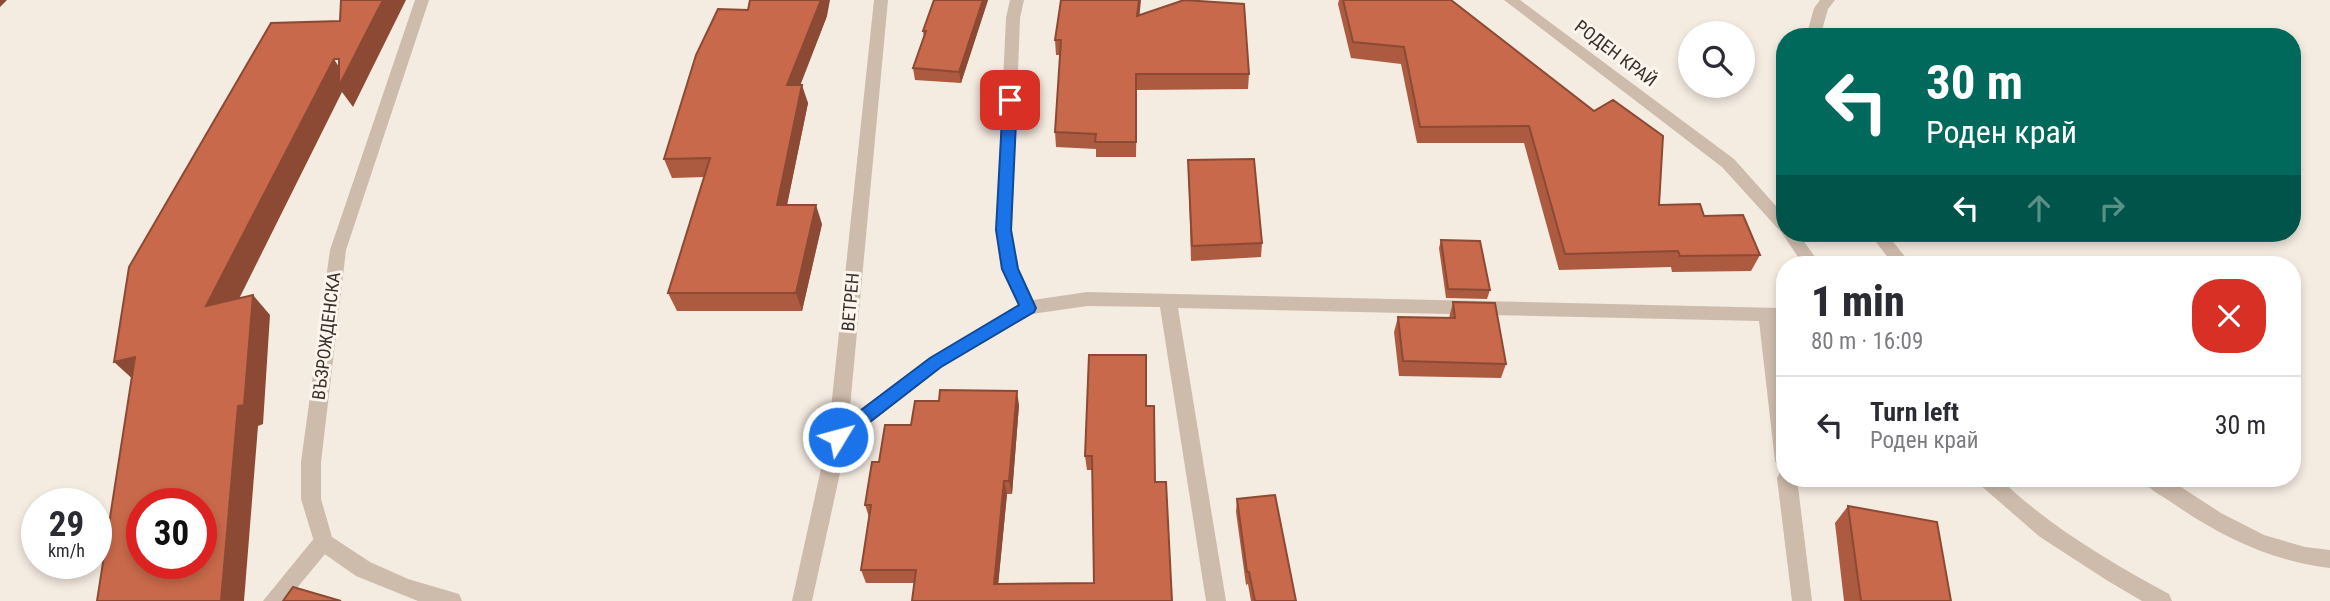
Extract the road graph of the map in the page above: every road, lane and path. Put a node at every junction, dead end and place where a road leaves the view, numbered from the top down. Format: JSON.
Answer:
{"nodes":[{"id":1,"x":422,"y":0,"type":"edge"},
{"id":2,"x":881,"y":0,"type":"edge"},
{"id":3,"x":1017,"y":0,"type":"edge"},
{"id":4,"x":1511,"y":0,"type":"edge"},
{"id":5,"x":1828,"y":0,"type":"edge"},
{"id":6,"x":1815,"y":28,"type":"edge"},
{"id":7,"x":1776,"y":217,"type":"edge"},
{"id":8,"x":1885,"y":242,"type":"edge"},
{"id":9,"x":1896,"y":256,"type":"edge"},
{"id":10,"x":1168,"y":301,"type":"junction"},
{"id":11,"x":1028,"y":308,"type":"junction"},
{"id":12,"x":1776,"y":315,"type":"edge"},
{"id":13,"x":838,"y":437,"type":"junction"},
{"id":14,"x":1788,"y":487,"type":"edge"},
{"id":15,"x":1994,"y":487,"type":"edge"},
{"id":16,"x":2165,"y":487,"type":"edge"},
{"id":17,"x":323,"y":542,"type":"junction"},
{"id":18,"x":2330,"y":559,"type":"edge"},
{"id":19,"x":273,"y":601,"type":"edge"},
{"id":20,"x":452,"y":601,"type":"edge"},
{"id":21,"x":802,"y":601,"type":"edge"},
{"id":22,"x":1216,"y":601,"type":"edge"},
{"id":23,"x":1802,"y":601,"type":"edge"},
{"id":24,"x":2162,"y":601,"type":"edge"}],
"edges":[{"from":1,"to":17,"type":"street","name":"ВЪЗРОЖДЕНСКА"},
{"from":2,"to":13,"type":"street","name":"ВЕТРЕН"},
{"from":3,"to":11,"type":"street"},
{"from":4,"to":7,"type":"street","name":"РОДЕН КРАЙ"},
{"from":5,"to":6,"type":"street"},
{"from":8,"to":9,"type":"street"},
{"from":10,"to":11,"type":"street"},
{"from":10,"to":12,"type":"street"},
{"from":10,"to":22,"type":"street"},
{"from":11,"to":13,"type":"street"},
{"from":13,"to":21,"type":"street","name":"ВЕТРЕН"},
{"from":14,"to":23,"type":"street"},
{"from":15,"to":24,"type":"street"},
{"from":16,"to":18,"type":"street"},
{"from":17,"to":19,"type":"street"},
{"from":17,"to":20,"type":"street"}]}
